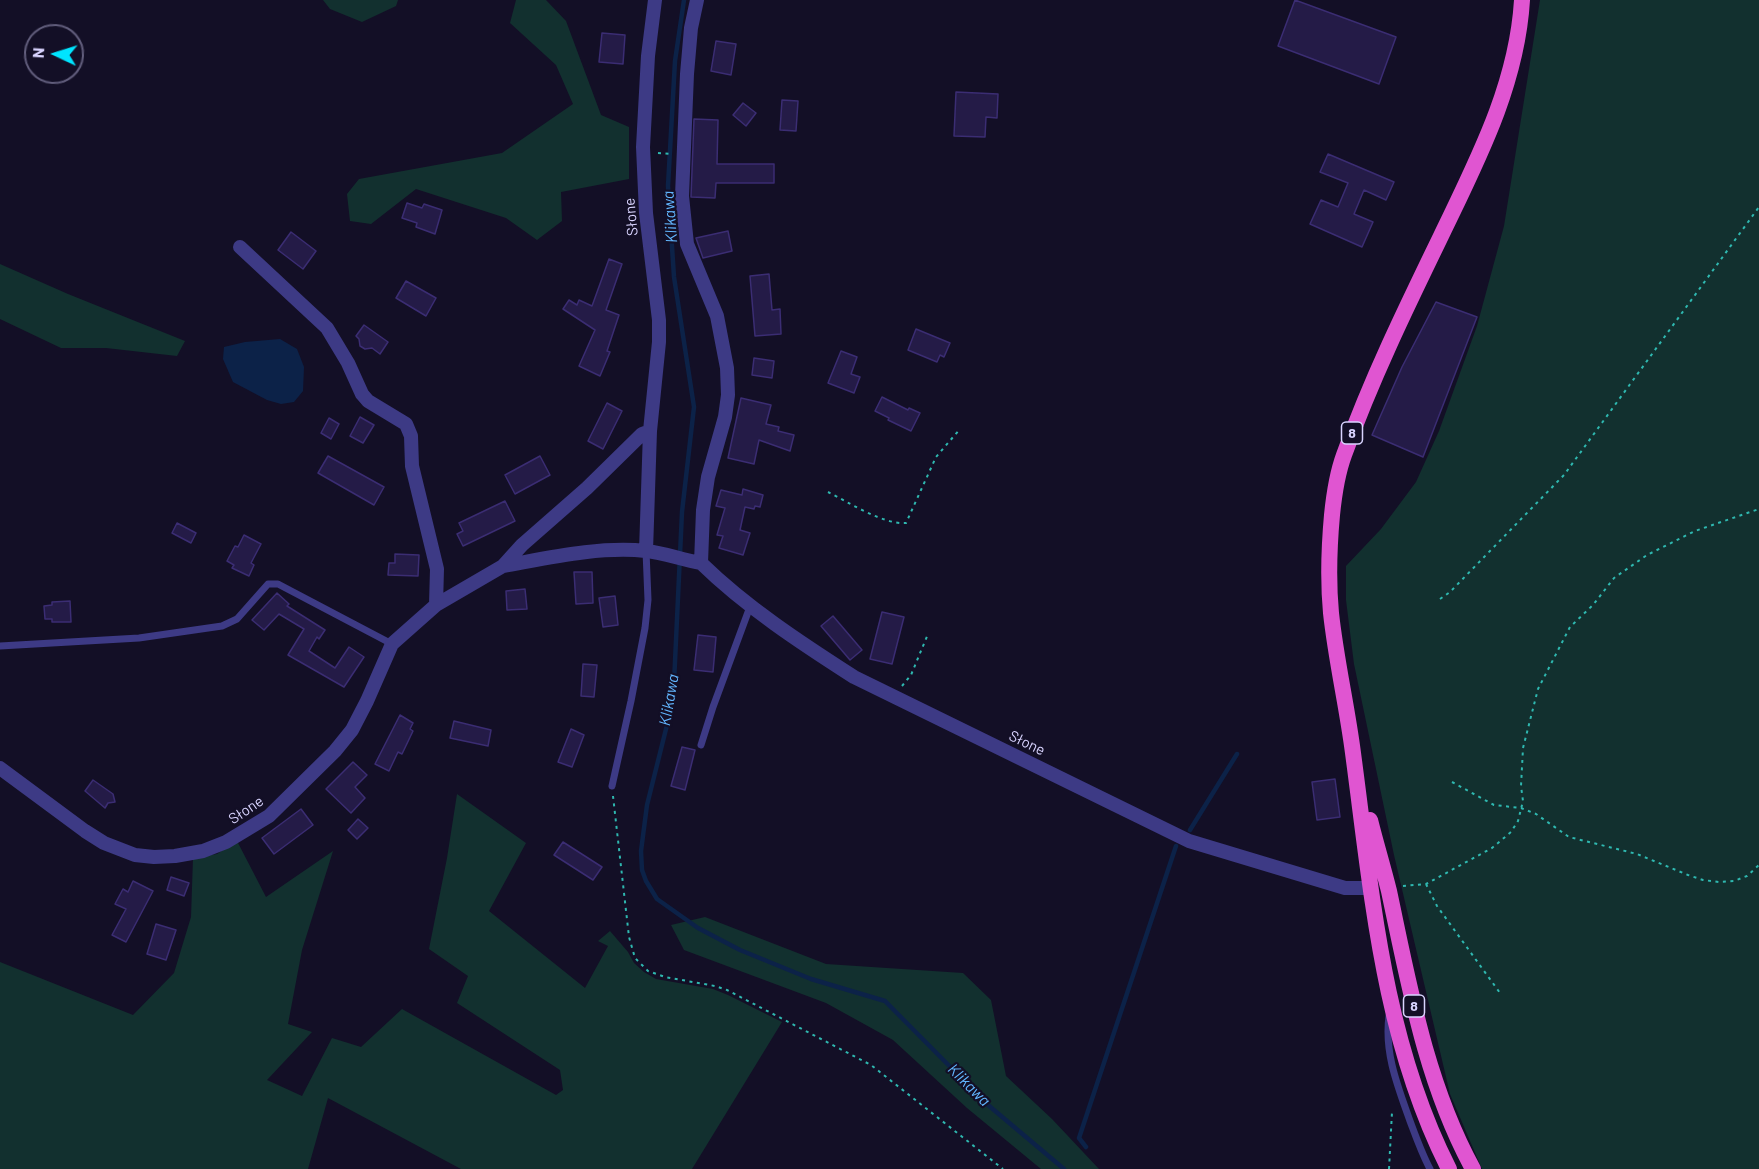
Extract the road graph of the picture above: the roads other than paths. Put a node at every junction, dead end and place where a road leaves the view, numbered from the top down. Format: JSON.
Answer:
{"nodes":[{"id":1,"x":655,"y":0,"type":"edge"},
{"id":2,"x":697,"y":0,"type":"edge"},
{"id":3,"x":1522,"y":0,"type":"edge"},
{"id":4,"x":240,"y":247,"type":"dead end"},
{"id":5,"x":650,"y":431,"type":"junction"},
{"id":6,"x":646,"y":551,"type":"junction"},
{"id":7,"x":694,"y":562,"type":"junction"},
{"id":8,"x":503,"y":566,"type":"junction"},
{"id":9,"x":751,"y":604,"type":"junction"},
{"id":10,"x":436,"y":605,"type":"junction"},
{"id":11,"x":392,"y":645,"type":"junction"},
{"id":12,"x":0,"y":646,"type":"edge"},
{"id":13,"x":701,"y":746,"type":"dead end"},
{"id":14,"x":1353,"y":749,"type":"junction"},
{"id":15,"x":0,"y":768,"type":"edge"},
{"id":16,"x":612,"y":786,"type":"road end"},
{"id":17,"x":1388,"y":887,"type":"junction"},
{"id":18,"x":1369,"y":888,"type":"junction"},
{"id":19,"x":1391,"y":1004,"type":"junction"},
{"id":20,"x":1430,"y":1169,"type":"edge"},
{"id":21,"x":1449,"y":1169,"type":"edge"},
{"id":22,"x":1473,"y":1169,"type":"edge"}],
"edges":[{"from":1,"to":5,"type":"street","name":"Słone"},
{"from":2,"to":7,"type":"street"},
{"from":3,"to":14,"type":"highway","number":"8"},
{"from":4,"to":10,"type":"street"},
{"from":5,"to":6,"type":"street","name":"Słone"},
{"from":5,"to":8,"type":"street","name":"Słone"},
{"from":6,"to":7,"type":"street"},
{"from":6,"to":8,"type":"street","name":"Słone"},
{"from":6,"to":16,"type":"lane"},
{"from":7,"to":9,"type":"street","name":"Słone"},
{"from":8,"to":10,"type":"street","name":"Słone"},
{"from":9,"to":13,"type":"lane"},
{"from":9,"to":18,"type":"street","name":"Słone"},
{"from":10,"to":11,"type":"street","name":"Słone"},
{"from":11,"to":12,"type":"lane"},
{"from":11,"to":15,"type":"street","name":"Słone"},
{"from":14,"to":17,"type":"highway","number":"8"},
{"from":14,"to":18,"type":"highway","number":"8"},
{"from":17,"to":18,"type":"highway"},
{"from":17,"to":22,"type":"highway","number":"8"},
{"from":18,"to":19,"type":"highway","number":"8"},
{"from":19,"to":20,"type":"lane"},
{"from":19,"to":21,"type":"highway","number":"8"}]}
